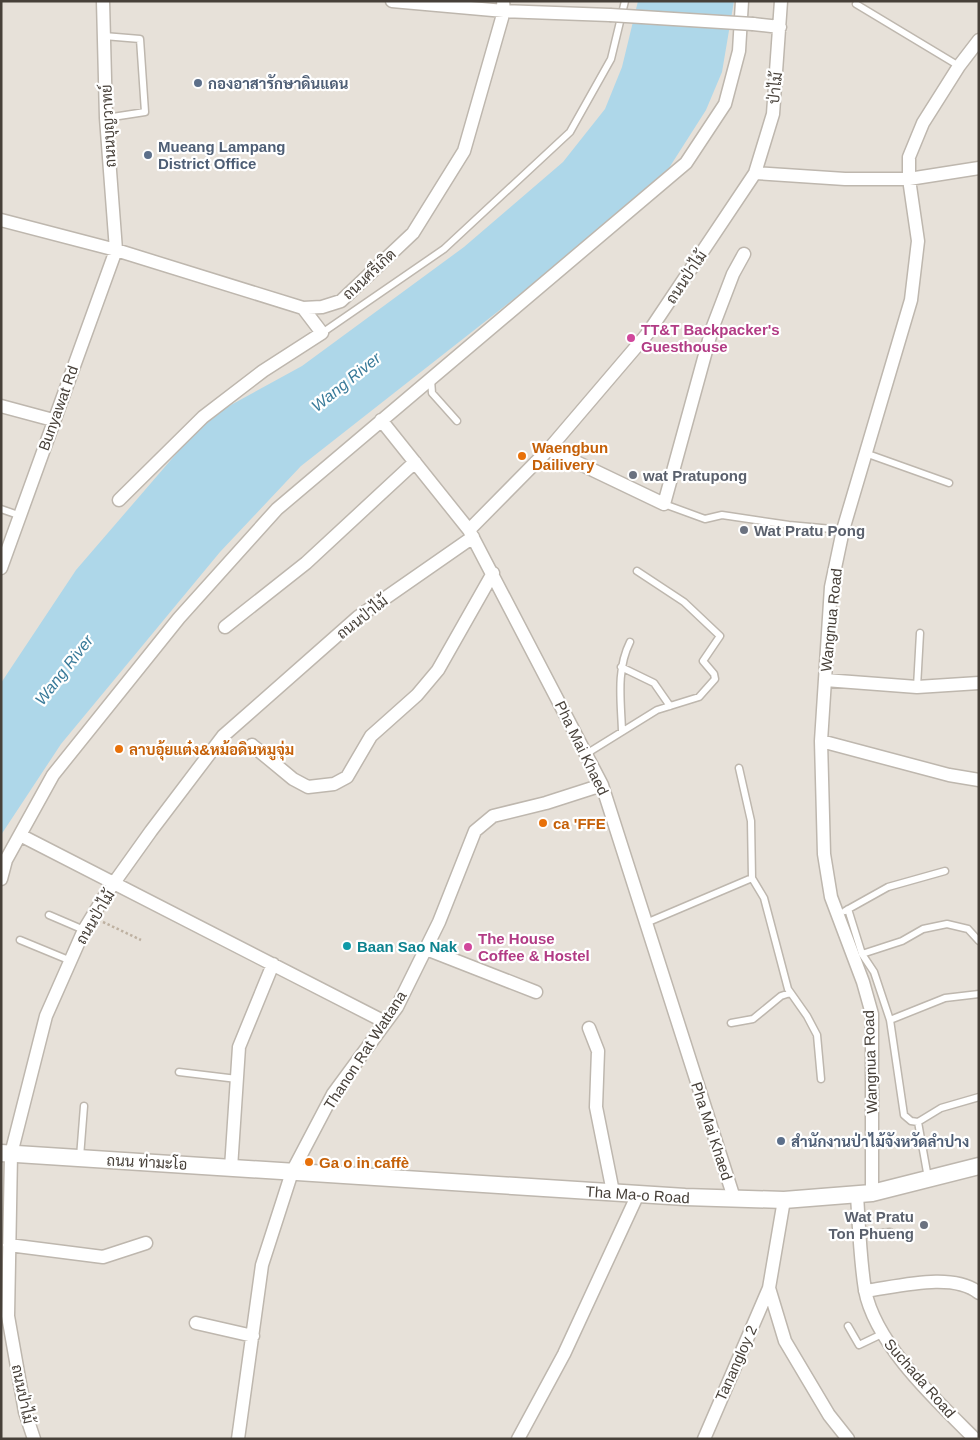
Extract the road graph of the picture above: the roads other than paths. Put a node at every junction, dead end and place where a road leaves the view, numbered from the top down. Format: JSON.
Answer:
{"nodes":[{"id":1,"x":103,"y":1,"type":"edge"},
{"id":2,"x":392,"y":1,"type":"edge"},
{"id":3,"x":625,"y":1,"type":"edge"},
{"id":4,"x":742,"y":1,"type":"edge"},
{"id":5,"x":781,"y":1,"type":"edge"},
{"id":6,"x":856,"y":4,"type":"dead end"},
{"id":7,"x":504,"y":6,"type":"edge"},
{"id":8,"x":780,"y":27,"type":"junction"},
{"id":9,"x":104,"y":36,"type":"junction"},
{"id":10,"x":979,"y":40,"type":"edge"},
{"id":11,"x":959,"y":66,"type":"junction"},
{"id":12,"x":106,"y":118,"type":"junction"},
{"id":13,"x":979,"y":168,"type":"edge"},
{"id":14,"x":755,"y":173,"type":"junction"},
{"id":15,"x":909,"y":179,"type":"junction"},
{"id":16,"x":1,"y":220,"type":"edge"},
{"id":17,"x":116,"y":250,"type":"junction"},
{"id":18,"x":744,"y":254,"type":"dead end"},
{"id":19,"x":303,"y":308,"type":"junction"},
{"id":20,"x":322,"y":333,"type":"junction"},
{"id":21,"x":430,"y":379,"type":"junction"},
{"id":22,"x":1,"y":406,"type":"edge"},
{"id":23,"x":53,"y":420,"type":"junction"},
{"id":24,"x":381,"y":420,"type":"junction"},
{"id":25,"x":457,"y":421,"type":"dead end"},
{"id":26,"x":549,"y":449,"type":"junction"},
{"id":27,"x":865,"y":453,"type":"junction"},
{"id":28,"x":415,"y":462,"type":"junction"},
{"id":29,"x":950,"y":483,"type":"dead end"},
{"id":30,"x":119,"y":500,"type":"dead end"},
{"id":31,"x":664,"y":504,"type":"junction"},
{"id":32,"x":1,"y":509,"type":"edge"},
{"id":33,"x":21,"y":516,"type":"junction"},
{"id":34,"x":843,"y":530,"type":"junction"},
{"id":35,"x":471,"y":534,"type":"junction"},
{"id":36,"x":1,"y":568,"type":"edge"},
{"id":37,"x":637,"y":571,"type":"dead end"},
{"id":38,"x":493,"y":573,"type":"junction"},
{"id":39,"x":225,"y":627,"type":"dead end"},
{"id":40,"x":920,"y":633,"type":"dead end"},
{"id":41,"x":630,"y":642,"type":"dead end"},
{"id":42,"x":621,"y":668,"type":"junction"},
{"id":43,"x":825,"y":680,"type":"junction"},
{"id":44,"x":979,"y":683,"type":"edge"},
{"id":45,"x":917,"y":687,"type":"junction"},
{"id":46,"x":670,"y":706,"type":"junction"},
{"id":47,"x":622,"y":731,"type":"junction"},
{"id":48,"x":821,"y":741,"type":"junction"},
{"id":49,"x":252,"y":745,"type":"dead end"},
{"id":50,"x":586,"y":754,"type":"junction"},
{"id":51,"x":739,"y":768,"type":"dead end"},
{"id":52,"x":979,"y":780,"type":"edge"},
{"id":53,"x":602,"y":785,"type":"junction"},
{"id":54,"x":20,"y":835,"type":"junction"},
{"id":55,"x":945,"y":871,"type":"dead end"},
{"id":56,"x":752,"y":878,"type":"junction"},
{"id":57,"x":1,"y":879,"type":"edge"},
{"id":58,"x":116,"y":883,"type":"junction"},
{"id":59,"x":843,"y":912,"type":"junction"},
{"id":60,"x":49,"y":915,"type":"dead end"},
{"id":61,"x":646,"y":923,"type":"junction"},
{"id":62,"x":84,"y":930,"type":"junction"},
{"id":63,"x":20,"y":940,"type":"dead end"},
{"id":64,"x":979,"y":941,"type":"edge"},
{"id":65,"x":426,"y":948,"type":"junction"},
{"id":66,"x":862,"y":954,"type":"junction"},
{"id":67,"x":71,"y":960,"type":"junction"},
{"id":68,"x":273,"y":964,"type":"junction"},
{"id":69,"x":536,"y":992,"type":"dead end"},
{"id":70,"x":790,"y":993,"type":"junction"},
{"id":71,"x":979,"y":994,"type":"edge"},
{"id":72,"x":890,"y":1020,"type":"junction"},
{"id":73,"x":385,"y":1022,"type":"junction"},
{"id":74,"x":731,"y":1023,"type":"dead end"},
{"id":75,"x":589,"y":1028,"type":"dead end"},
{"id":76,"x":179,"y":1072,"type":"dead end"},
{"id":77,"x":237,"y":1079,"type":"junction"},
{"id":78,"x":821,"y":1079,"type":"dead end"},
{"id":79,"x":979,"y":1097,"type":"edge"},
{"id":80,"x":84,"y":1106,"type":"dead end"},
{"id":81,"x":918,"y":1122,"type":"junction"},
{"id":82,"x":6,"y":1154,"type":"edge"},
{"id":83,"x":80,"y":1158,"type":"junction"},
{"id":84,"x":979,"y":1166,"type":"edge"},
{"id":85,"x":231,"y":1168,"type":"junction"},
{"id":86,"x":292,"y":1172,"type":"junction"},
{"id":87,"x":928,"y":1179,"type":"junction"},
{"id":88,"x":613,"y":1192,"type":"junction"},
{"id":89,"x":638,"y":1194,"type":"junction"},
{"id":90,"x":864,"y":1194,"type":"junction"},
{"id":91,"x":734,"y":1198,"type":"junction"},
{"id":92,"x":784,"y":1200,"type":"junction"},
{"id":93,"x":890,"y":1232,"type":"dead end"},
{"id":94,"x":860,"y":1236,"type":"junction"},
{"id":95,"x":146,"y":1243,"type":"dead end"},
{"id":96,"x":9,"y":1244,"type":"junction"},
{"id":97,"x":769,"y":1288,"type":"junction"},
{"id":98,"x":865,"y":1292,"type":"junction"},
{"id":99,"x":979,"y":1293,"type":"edge"},
{"id":100,"x":196,"y":1323,"type":"dead end"},
{"id":101,"x":848,"y":1326,"type":"dead end"},
{"id":102,"x":882,"y":1334,"type":"junction"},
{"id":103,"x":253,"y":1336,"type":"junction"},
{"id":104,"x":34,"y":1439,"type":"edge"},
{"id":105,"x":238,"y":1439,"type":"edge"},
{"id":106,"x":518,"y":1439,"type":"edge"},
{"id":107,"x":704,"y":1439,"type":"edge"},
{"id":108,"x":848,"y":1439,"type":"edge"},
{"id":109,"x":975,"y":1439,"type":"edge"}],
"edges":[{"from":1,"to":9,"type":"street","name":"ถนนบุญวาทย์"},
{"from":2,"to":7,"type":"street"},
{"from":3,"to":20,"type":"lane"},
{"from":4,"to":21,"type":"street"},
{"from":5,"to":8,"type":"street","name":"ป่าไม้"},
{"from":6,"to":11,"type":"lane"},
{"from":7,"to":8,"type":"street","bridge":true},
{"from":7,"to":19,"type":"street","name":"ถนนศรีเกิด"},
{"from":8,"to":14,"type":"street","name":"ป่าไม้"},
{"from":9,"to":12,"type":"street","name":"ถนนบุญวาทย์"},
{"from":9,"to":12,"type":"lane"},
{"from":10,"to":11,"type":"street","name":"Wangnua Road"},
{"from":11,"to":15,"type":"street","name":"Wangnua Road"},
{"from":12,"to":17,"type":"street","name":"ถนนบุญวาทย์"},
{"from":13,"to":15,"type":"street"},
{"from":14,"to":15,"type":"street"},
{"from":14,"to":26,"type":"street","name":"ถนนป่าไม้"},
{"from":15,"to":27,"type":"street","name":"Wangnua Road"},
{"from":16,"to":17,"type":"street","name":"ถนนศรีเกิด"},
{"from":17,"to":19,"type":"street","name":"ถนนศรีเกิด"},
{"from":17,"to":23,"type":"street","name":"Bunyawat Rd"},
{"from":18,"to":31,"type":"street"},
{"from":19,"to":20,"type":"street"},
{"from":20,"to":30,"type":"street"},
{"from":21,"to":24,"type":"street"},
{"from":21,"to":25,"type":"lane"},
{"from":22,"to":23,"type":"street"},
{"from":23,"to":33,"type":"street","name":"Bunyawat Rd"},
{"from":24,"to":28,"type":"street","name":"Pha Mai Khaed"},
{"from":24,"to":54,"type":"street"},
{"from":26,"to":31,"type":"street"},
{"from":26,"to":35,"type":"street","name":"ถนนป่าไม้"},
{"from":27,"to":29,"type":"lane"},
{"from":27,"to":34,"type":"street","name":"Wangnua Road"},
{"from":28,"to":35,"type":"street","name":"Pha Mai Khaed"},
{"from":28,"to":39,"type":"street"},
{"from":31,"to":34,"type":"lane"},
{"from":32,"to":33,"type":"lane"},
{"from":33,"to":36,"type":"street","name":"Bunyawat Rd"},
{"from":34,"to":43,"type":"street","name":"Wangnua Road"},
{"from":35,"to":38,"type":"street","name":"Pha Mai Khaed"},
{"from":35,"to":58,"type":"street","name":"ถนนป่าไม้"},
{"from":37,"to":46,"type":"lane"},
{"from":38,"to":49,"type":"street"},
{"from":38,"to":50,"type":"street","name":"Pha Mai Khaed"},
{"from":40,"to":45,"type":"lane"},
{"from":41,"to":42,"type":"lane"},
{"from":42,"to":46,"type":"lane"},
{"from":42,"to":47,"type":"lane"},
{"from":43,"to":45,"type":"street"},
{"from":43,"to":48,"type":"street","name":"Wangnua Road"},
{"from":44,"to":45,"type":"street"},
{"from":46,"to":47,"type":"lane"},
{"from":47,"to":50,"type":"lane"},
{"from":48,"to":52,"type":"street"},
{"from":48,"to":59,"type":"street","name":"Wangnua Road"},
{"from":50,"to":53,"type":"street","name":"Pha Mai Khaed"},
{"from":51,"to":56,"type":"lane"},
{"from":53,"to":61,"type":"street","name":"Pha Mai Khaed"},
{"from":53,"to":65,"type":"street","name":"Thanon Rat Wattana"},
{"from":54,"to":57,"type":"street"},
{"from":54,"to":58,"type":"street"},
{"from":55,"to":59,"type":"lane"},
{"from":56,"to":61,"type":"lane"},
{"from":56,"to":70,"type":"lane"},
{"from":58,"to":62,"type":"street","name":"ถนนป่าไม้"},
{"from":58,"to":68,"type":"street"},
{"from":59,"to":66,"type":"lane"},
{"from":59,"to":90,"type":"street","name":"Wangnua Road"},
{"from":60,"to":62,"type":"lane"},
{"from":61,"to":91,"type":"street","name":"Pha Mai Khaed"},
{"from":62,"to":67,"type":"street","name":"ถนนป่าไม้"},
{"from":63,"to":67,"type":"lane"},
{"from":64,"to":66,"type":"lane"},
{"from":65,"to":69,"type":"street"},
{"from":65,"to":73,"type":"street","name":"Thanon Rat Wattana"},
{"from":66,"to":72,"type":"lane"},
{"from":67,"to":82,"type":"street","name":"ถนนป่าไม้"},
{"from":68,"to":73,"type":"street"},
{"from":68,"to":77,"type":"street"},
{"from":70,"to":74,"type":"lane"},
{"from":70,"to":78,"type":"lane"},
{"from":71,"to":72,"type":"lane"},
{"from":72,"to":81,"type":"lane"},
{"from":73,"to":86,"type":"street","name":"Thanon Rat Wattana"},
{"from":75,"to":88,"type":"street"},
{"from":76,"to":77,"type":"lane"},
{"from":77,"to":85,"type":"street"},
{"from":79,"to":81,"type":"lane"},
{"from":80,"to":83,"type":"lane"},
{"from":81,"to":87,"type":"lane"},
{"from":82,"to":83,"type":"street","name":"ถนน ท่ามะโอ"},
{"from":82,"to":96,"type":"street","name":"ถนนป่าไม้"},
{"from":83,"to":85,"type":"street","name":"ถนน ท่ามะโอ"},
{"from":84,"to":87,"type":"street","name":"Tha Ma-o Road"},
{"from":85,"to":86,"type":"street","name":"ถนน ท่ามะโอ"},
{"from":86,"to":88,"type":"street","name":"Tha Ma-o Road"},
{"from":86,"to":103,"type":"street","name":"Thanon Rat Wattana"},
{"from":87,"to":90,"type":"street","name":"Tha Ma-o Road"},
{"from":88,"to":89,"type":"street","name":"Tha Ma-o Road"},
{"from":89,"to":91,"type":"street","name":"Tha Ma-o Road"},
{"from":89,"to":106,"type":"street"},
{"from":90,"to":92,"type":"street","name":"Tha Ma-o Road"},
{"from":90,"to":94,"type":"street","name":"Suchada Road"},
{"from":91,"to":92,"type":"street","name":"Tha Ma-o Road"},
{"from":92,"to":97,"type":"street"},
{"from":93,"to":94,"type":"lane"},
{"from":94,"to":98,"type":"street","name":"Suchada Road"},
{"from":95,"to":96,"type":"street"},
{"from":96,"to":104,"type":"street","name":"ถนนป่าไม้"},
{"from":97,"to":107,"type":"street","name":"Tanangloy 2"},
{"from":97,"to":108,"type":"street"},
{"from":98,"to":99,"type":"street"},
{"from":98,"to":102,"type":"street","name":"Suchada Road"},
{"from":100,"to":103,"type":"street"},
{"from":101,"to":102,"type":"lane"},
{"from":102,"to":109,"type":"street","name":"Suchada Road"},
{"from":103,"to":105,"type":"street","name":"Thanon Rat Wattana"}]}
